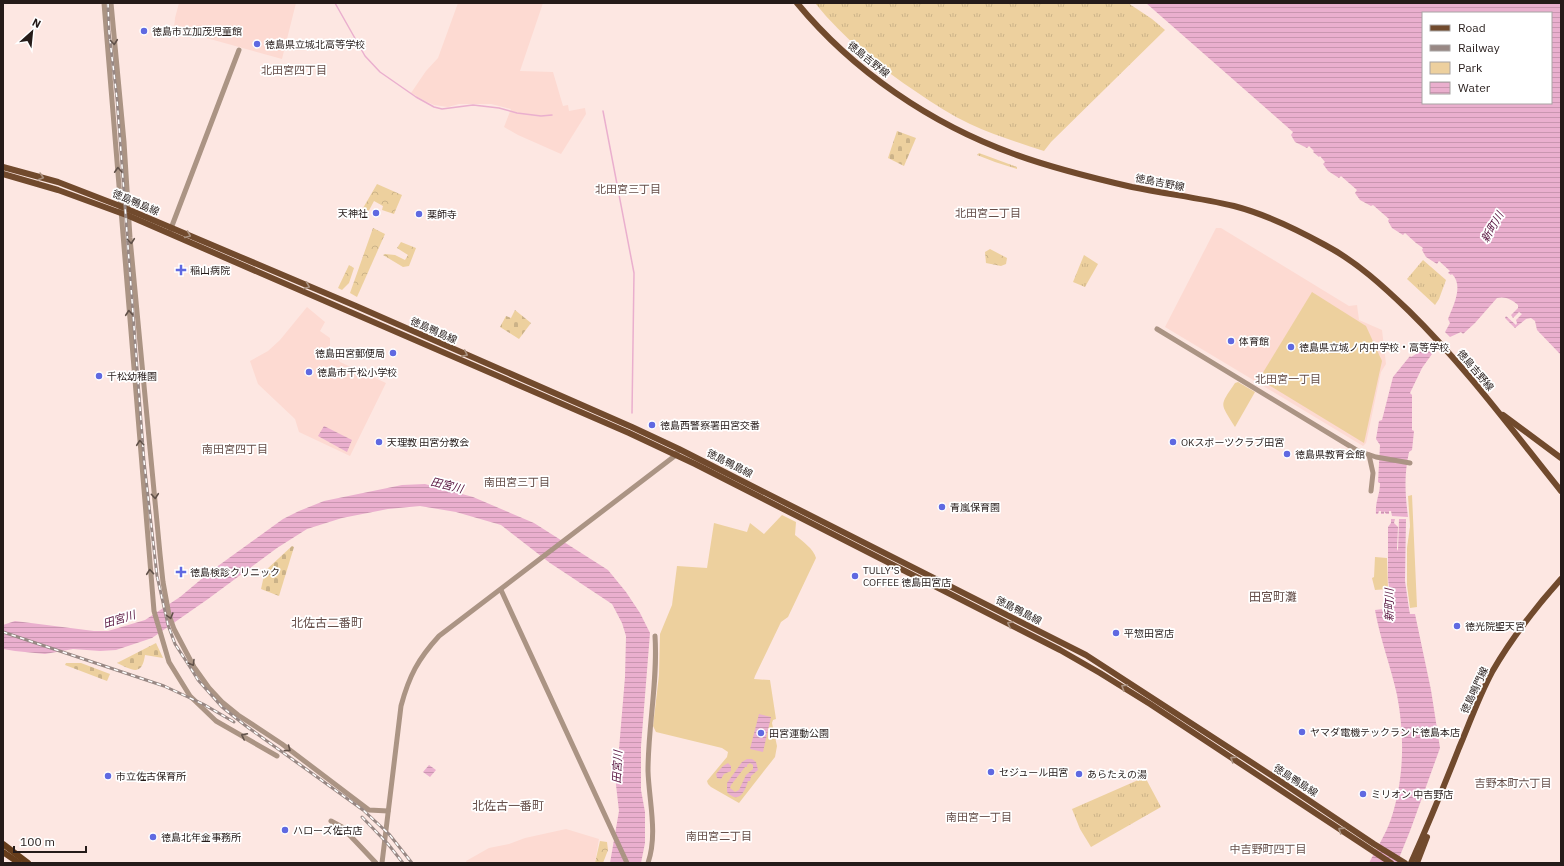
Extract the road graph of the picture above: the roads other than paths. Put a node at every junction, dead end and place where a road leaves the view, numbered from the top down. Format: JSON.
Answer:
{"nodes":[{"id":1,"x":104,"y":3,"type":"edge"},
{"id":2,"x":111,"y":3,"type":"edge"},
{"id":3,"x":797,"y":3,"type":"edge"},
{"id":4,"x":239,"y":50,"type":"dead end"},
{"id":5,"x":3,"y":167,"type":"edge"},
{"id":6,"x":3,"y":174,"type":"edge"},
{"id":7,"x":120,"y":206,"type":"junction"},
{"id":8,"x":128,"y":209,"type":"junction"},
{"id":9,"x":120,"y":213,"type":"junction"},
{"id":10,"x":129,"y":216,"type":"junction"},
{"id":11,"x":170,"y":231,"type":"junction"},
{"id":12,"x":1157,"y":329,"type":"dead end"},
{"id":13,"x":1496,"y":410,"type":"junction"},
{"id":14,"x":679,"y":449,"type":"junction"},
{"id":15,"x":676,"y":455,"type":"junction"},
{"id":16,"x":1369,"y":455,"type":"junction"},
{"id":17,"x":1561,"y":458,"type":"edge"},
{"id":18,"x":1410,"y":463,"type":"dead end"},
{"id":19,"x":1561,"y":490,"type":"edge"},
{"id":20,"x":1371,"y":492,"type":"dead end"},
{"id":21,"x":1561,"y":579,"type":"edge"},
{"id":22,"x":501,"y":590,"type":"junction"},
{"id":23,"x":655,"y":636,"type":"dead end"},
{"id":24,"x":277,"y":756,"type":"dead end"},
{"id":25,"x":388,"y":811,"type":"junction"},
{"id":26,"x":332,"y":821,"type":"dead end"},
{"id":27,"x":1428,"y":824,"type":"junction"},
{"id":28,"x":3,"y":844,"type":"edge"},
{"id":29,"x":1375,"y":849,"type":"junction"},
{"id":30,"x":3,"y":852,"type":"edge"},
{"id":31,"x":1404,"y":862,"type":"edge"},
{"id":32,"x":19,"y":863,"type":"edge"},
{"id":33,"x":28,"y":863,"type":"edge"},
{"id":34,"x":376,"y":863,"type":"edge"},
{"id":35,"x":382,"y":863,"type":"edge"},
{"id":36,"x":627,"y":863,"type":"edge"},
{"id":37,"x":648,"y":863,"type":"edge"},
{"id":38,"x":1391,"y":863,"type":"edge"},
{"id":39,"x":1411,"y":863,"type":"edge"},
{"id":40,"x":1417,"y":863,"type":"edge"}],
"edges":[{"from":7,"to":1,"type":"street","one_way":true},
{"from":2,"to":8,"type":"street","one_way":true},
{"from":3,"to":13,"type":"main road","name":"徳島吉野線"},
{"from":4,"to":11,"type":"street"},
{"from":5,"to":7,"type":"main road","name":"徳島鴨島線","one_way":true},
{"from":6,"to":9,"type":"main road","name":"徳島鴨島線"},
{"from":7,"to":8,"type":"main road","name":"徳島鴨島線"},
{"from":7,"to":9,"type":"street"},
{"from":8,"to":10,"type":"street"},
{"from":8,"to":11,"type":"main road","name":"徳島鴨島線"},
{"from":9,"to":10,"type":"main road","name":"徳島鴨島線"},
{"from":24,"to":9,"type":"street","one_way":true},
{"from":10,"to":11,"type":"main road","name":"徳島鴨島線"},
{"from":10,"to":25,"type":"street","one_way":true},
{"from":11,"to":14,"type":"main road","name":"徳島鴨島線","one_way":true},
{"from":11,"to":15,"type":"main road","name":"徳島鴨島線"},
{"from":12,"to":16,"type":"street"},
{"from":13,"to":17,"type":"main road","name":"徳島吉野線"},
{"from":13,"to":19,"type":"main road","name":"徳島吉野線"},
{"from":14,"to":15,"type":"street"},
{"from":14,"to":29,"type":"main road","name":"徳島鴨島線"},
{"from":15,"to":22,"type":"street"},
{"from":29,"to":15,"type":"main road","name":"徳島鴨島線","one_way":true},
{"from":16,"to":18,"type":"street"},
{"from":16,"to":20,"type":"street"},
{"from":21,"to":27,"type":"main road","name":"徳島鳴門線"},
{"from":22,"to":25,"type":"street"},
{"from":22,"to":36,"type":"street"},
{"from":23,"to":37,"type":"street"},
{"from":25,"to":35,"type":"street"},
{"from":26,"to":34,"type":"street"},
{"from":27,"to":39,"type":"main road","name":"徳島鳴門線"},
{"from":27,"to":40,"type":"main road","name":"徳島鳴門線"},
{"from":28,"to":33,"type":"highway"},
{"from":29,"to":31,"type":"main road","name":"徳島鴨島線"},
{"from":29,"to":38,"type":"main road","name":"徳島鴨島線"},
{"from":30,"to":32,"type":"highway"}]}
